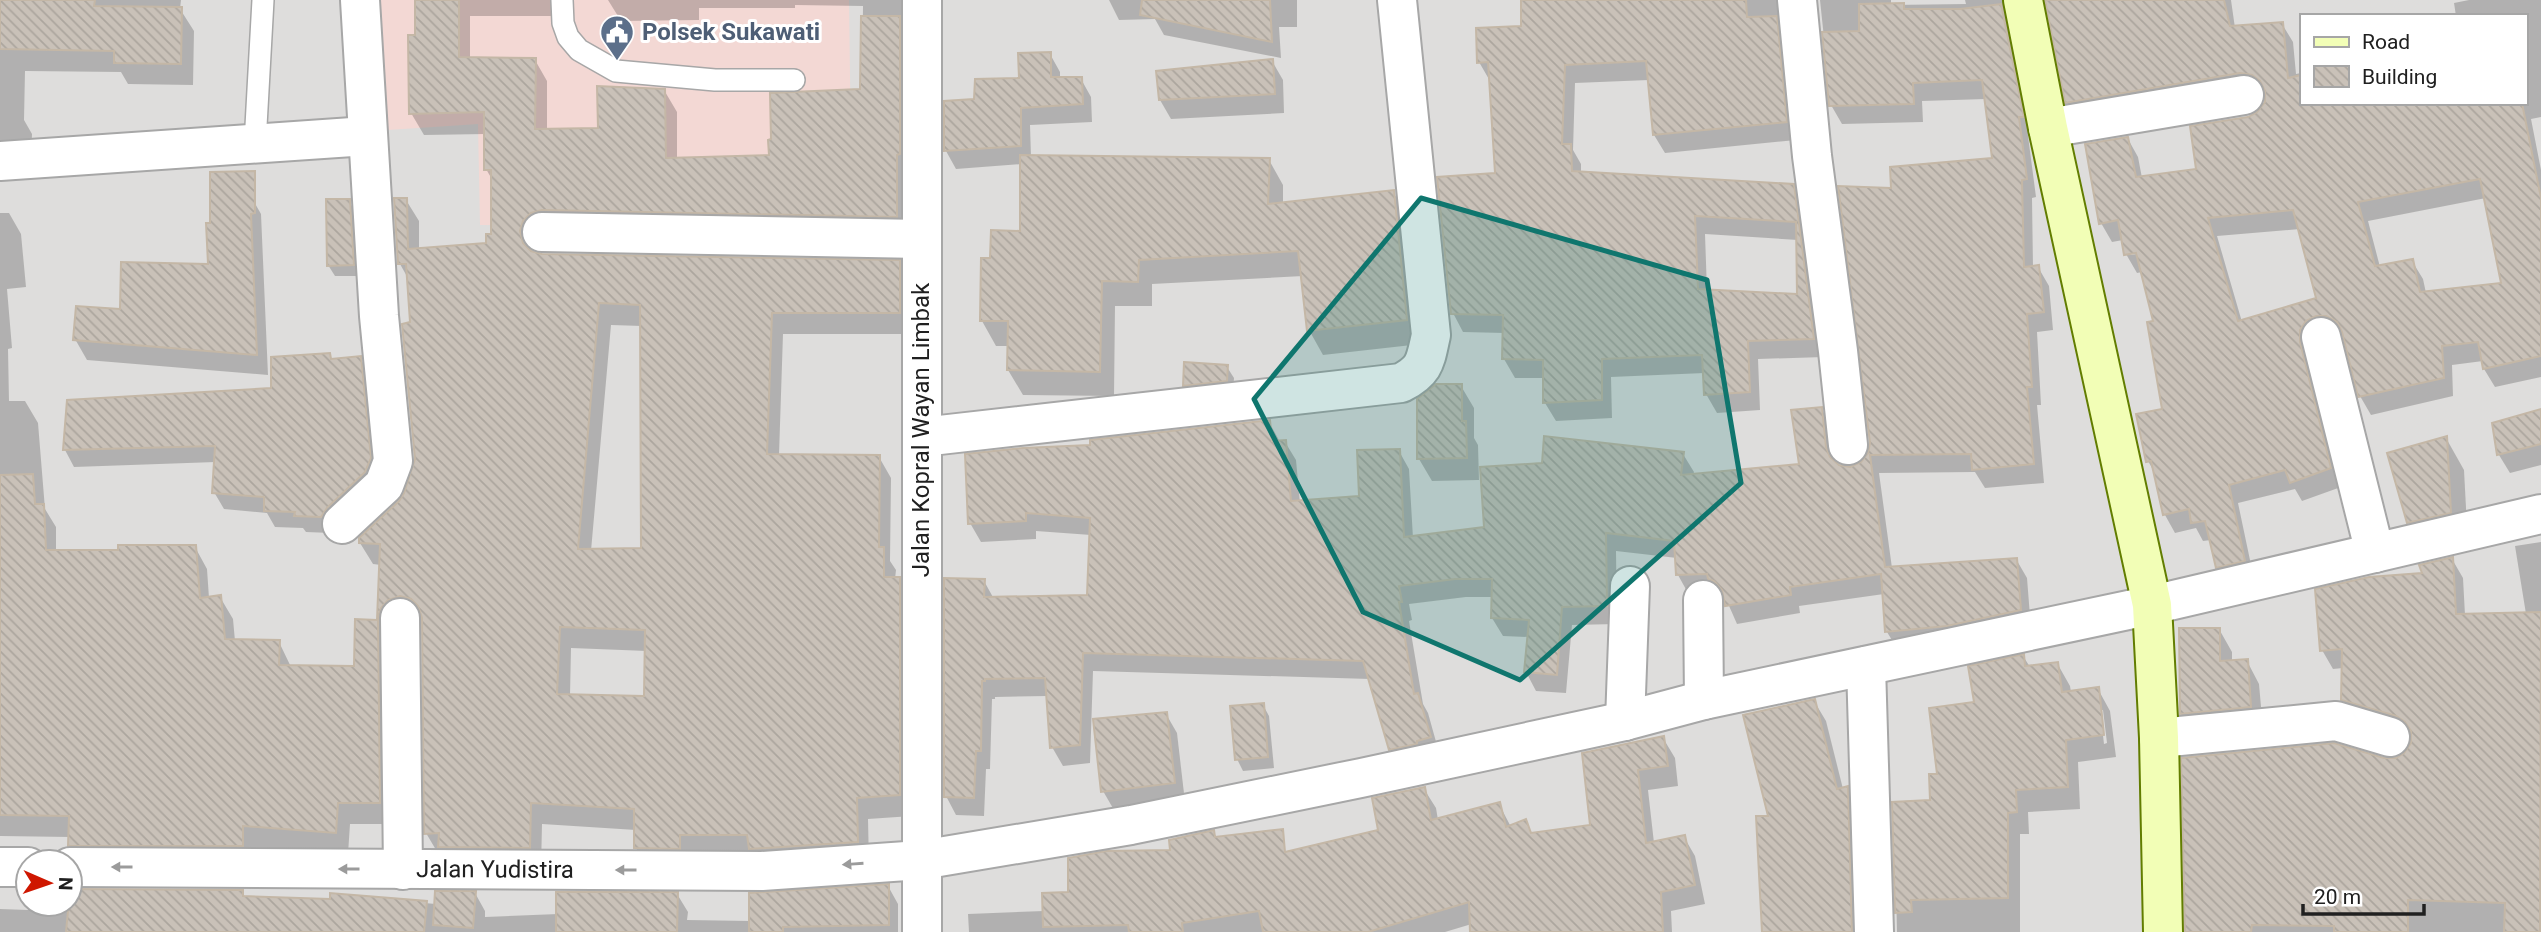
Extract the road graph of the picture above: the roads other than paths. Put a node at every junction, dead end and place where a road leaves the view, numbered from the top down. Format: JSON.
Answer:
{"nodes":[{"id":1,"x":263,"y":0,"type":"edge"},
{"id":2,"x":360,"y":0,"type":"edge"},
{"id":3,"x":562,"y":0,"type":"edge"},
{"id":4,"x":922,"y":0,"type":"edge"},
{"id":5,"x":1397,"y":0,"type":"edge"},
{"id":6,"x":1797,"y":0,"type":"edge"},
{"id":7,"x":2023,"y":0,"type":"edge"},
{"id":8,"x":794,"y":80,"type":"dead end"},
{"id":9,"x":2244,"y":95,"type":"dead end"},
{"id":10,"x":2048,"y":128,"type":"junction"},
{"id":11,"x":367,"y":136,"type":"junction"},
{"id":12,"x":255,"y":145,"type":"junction"},
{"id":13,"x":0,"y":161,"type":"edge"},
{"id":14,"x":542,"y":232,"type":"dead end"},
{"id":15,"x":921,"y":239,"type":"junction"},
{"id":16,"x":2321,"y":337,"type":"dead end"},
{"id":17,"x":922,"y":437,"type":"junction"},
{"id":18,"x":1848,"y":444,"type":"dead end"},
{"id":19,"x":2541,"y":514,"type":"edge"},
{"id":20,"x":342,"y":524,"type":"dead end"},
{"id":21,"x":2375,"y":553,"type":"junction"},
{"id":22,"x":1630,"y":586,"type":"dead end"},
{"id":23,"x":1703,"y":600,"type":"dead end"},
{"id":24,"x":2152,"y":605,"type":"junction"},
{"id":25,"x":400,"y":618,"type":"dead end"},
{"id":26,"x":1866,"y":666,"type":"junction"},
{"id":27,"x":1704,"y":700,"type":"junction"},
{"id":28,"x":1625,"y":721,"type":"junction"},
{"id":29,"x":2390,"y":737,"type":"dead end"},
{"id":30,"x":2159,"y":738,"type":"junction"},
{"id":31,"x":921,"y":860,"type":"junction"},
{"id":32,"x":84,"y":867,"type":"edge"},
{"id":33,"x":402,"y":870,"type":"junction"},
{"id":34,"x":922,"y":932,"type":"edge"},
{"id":35,"x":1874,"y":932,"type":"edge"},
{"id":36,"x":2163,"y":932,"type":"edge"}],
"edges":[{"from":1,"to":12,"type":"lane"},
{"from":2,"to":11,"type":"street"},
{"from":3,"to":8,"type":"lane"},
{"from":4,"to":15,"type":"street","name":"Jalan Kopral Wayan Limbak"},
{"from":5,"to":17,"type":"street"},
{"from":6,"to":18,"type":"street"},
{"from":7,"to":10,"type":"street"},
{"from":9,"to":10,"type":"street"},
{"from":10,"to":24,"type":"street"},
{"from":11,"to":12,"type":"street"},
{"from":11,"to":20,"type":"street"},
{"from":12,"to":13,"type":"street"},
{"from":14,"to":15,"type":"street"},
{"from":15,"to":17,"type":"street","name":"Jalan Kopral Wayan Limbak"},
{"from":16,"to":21,"type":"street"},
{"from":17,"to":31,"type":"street","name":"Jalan Kopral Wayan Limbak"},
{"from":19,"to":21,"type":"street","name":"Jalan Yudistira"},
{"from":21,"to":24,"type":"street","name":"Jalan Yudistira"},
{"from":22,"to":28,"type":"street"},
{"from":23,"to":27,"type":"street"},
{"from":24,"to":26,"type":"street","name":"Jalan Yudistira"},
{"from":24,"to":30,"type":"street"},
{"from":25,"to":33,"type":"street"},
{"from":26,"to":27,"type":"street","name":"Jalan Yudistira"},
{"from":26,"to":35,"type":"street"},
{"from":27,"to":28,"type":"street","name":"Jalan Yudistira"},
{"from":28,"to":31,"type":"street","name":"Jalan Yudistira"},
{"from":29,"to":30,"type":"street"},
{"from":30,"to":36,"type":"street"},
{"from":31,"to":33,"type":"street","name":"Jalan Yudistira","one_way":true},
{"from":31,"to":34,"type":"street","name":"Jalan Kopral Wayan Limbak"},
{"from":33,"to":32,"type":"street","name":"Jalan Yudistira","one_way":true}]}
